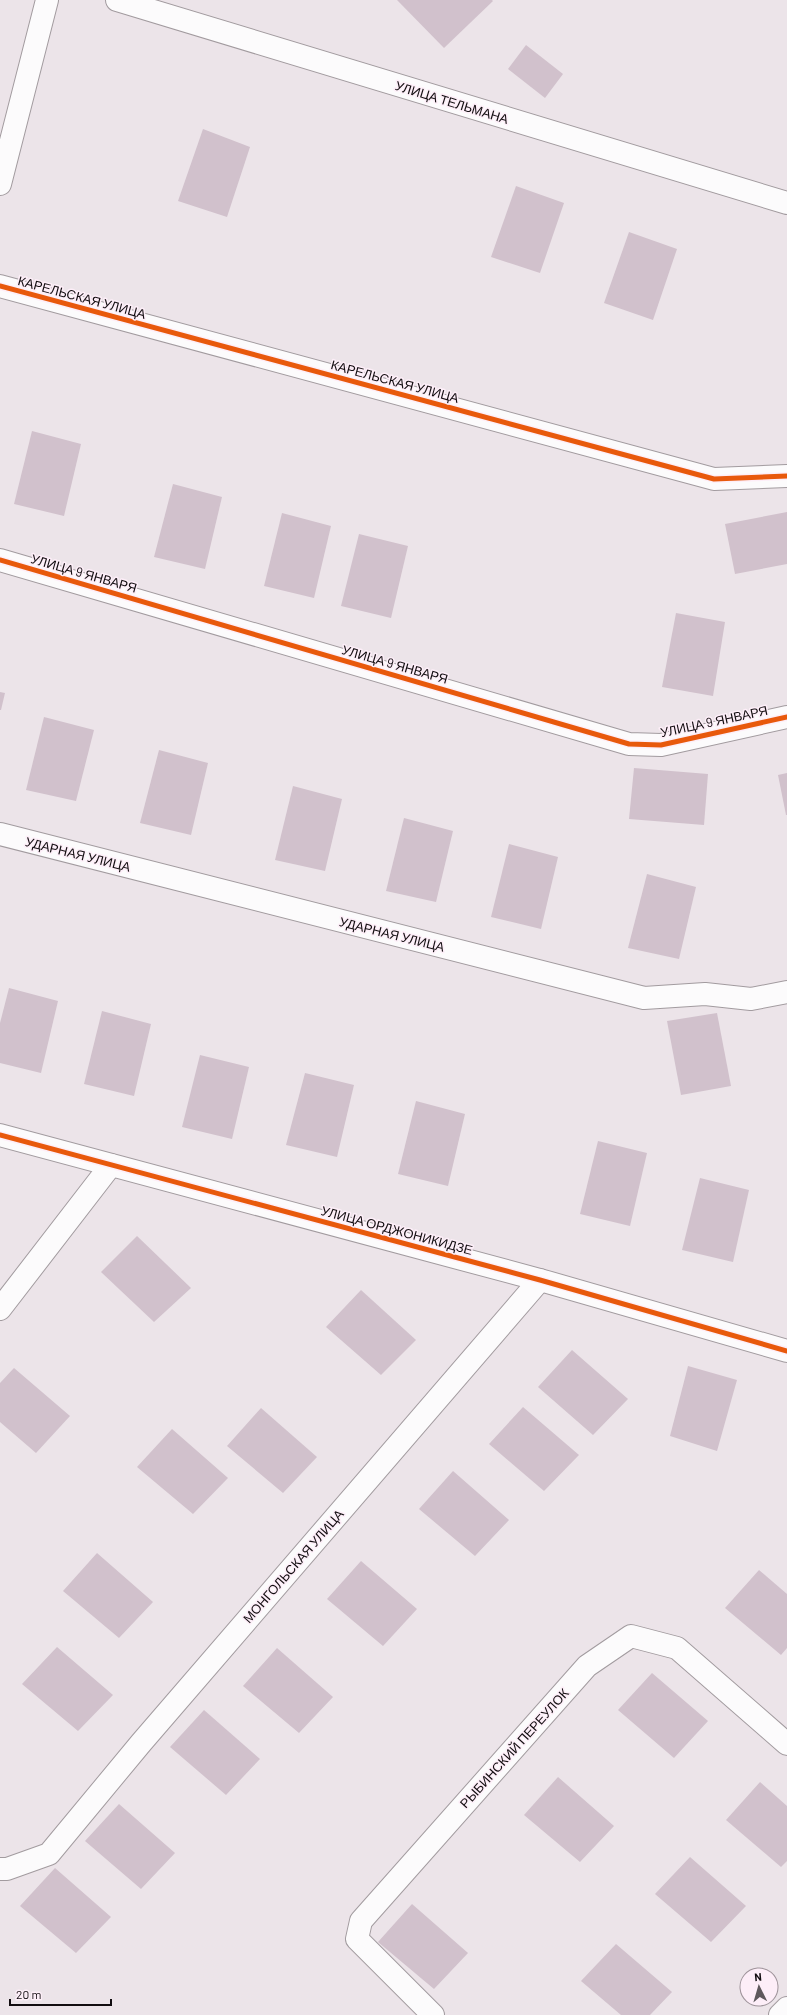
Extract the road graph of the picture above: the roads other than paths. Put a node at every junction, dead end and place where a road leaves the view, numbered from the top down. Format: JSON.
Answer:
{"nodes":[{"id":1,"x":47,"y":0,"type":"edge"},
{"id":2,"x":118,"y":0,"type":"edge"},
{"id":3,"x":0,"y":184,"type":"edge"},
{"id":4,"x":787,"y":203,"type":"edge"},
{"id":5,"x":0,"y":286,"type":"edge"},
{"id":6,"x":787,"y":476,"type":"edge"},
{"id":7,"x":0,"y":560,"type":"edge"},
{"id":8,"x":787,"y":716,"type":"edge"},
{"id":9,"x":0,"y":834,"type":"edge"},
{"id":10,"x":787,"y":992,"type":"edge"},
{"id":11,"x":0,"y":1135,"type":"edge"},
{"id":12,"x":111,"y":1165,"type":"junction"},
{"id":13,"x":540,"y":1280,"type":"junction"},
{"id":14,"x":0,"y":1309,"type":"edge"},
{"id":15,"x":787,"y":1351,"type":"edge"},
{"id":16,"x":787,"y":1744,"type":"edge"},
{"id":17,"x":0,"y":1869,"type":"edge"},
{"id":18,"x":787,"y":2008,"type":"edge"},
{"id":19,"x":433,"y":2015,"type":"edge"},
{"id":20,"x":780,"y":2015,"type":"edge"}],
"edges":[{"from":1,"to":3,"type":"street"},
{"from":2,"to":4,"type":"street","name":"УЛИЦА ТЕЛЬМАНА"},
{"from":5,"to":6,"type":"street","name":"КАРЕЛЬСКАЯ УЛИЦА"},
{"from":7,"to":8,"type":"street","name":"УЛИЦА 9 ЯНВАРЯ"},
{"from":9,"to":10,"type":"street","name":"УДАРНАЯ УЛИЦА"},
{"from":11,"to":12,"type":"street","name":"УЛИЦА ОРДЖОНИКИДЗЕ"},
{"from":12,"to":13,"type":"street","name":"УЛИЦА ОРДЖОНИКИДЗЕ"},
{"from":12,"to":14,"type":"street"},
{"from":13,"to":15,"type":"street","name":"УЛИЦА ОРДЖОНИКИДЗЕ"},
{"from":13,"to":17,"type":"street","name":"МОНГОЛЬСКАЯ УЛИЦА"},
{"from":16,"to":19,"type":"street","name":"РЫБИНСКИЙ ПЕРЕУЛОК"},
{"from":18,"to":20,"type":"street"}]}
